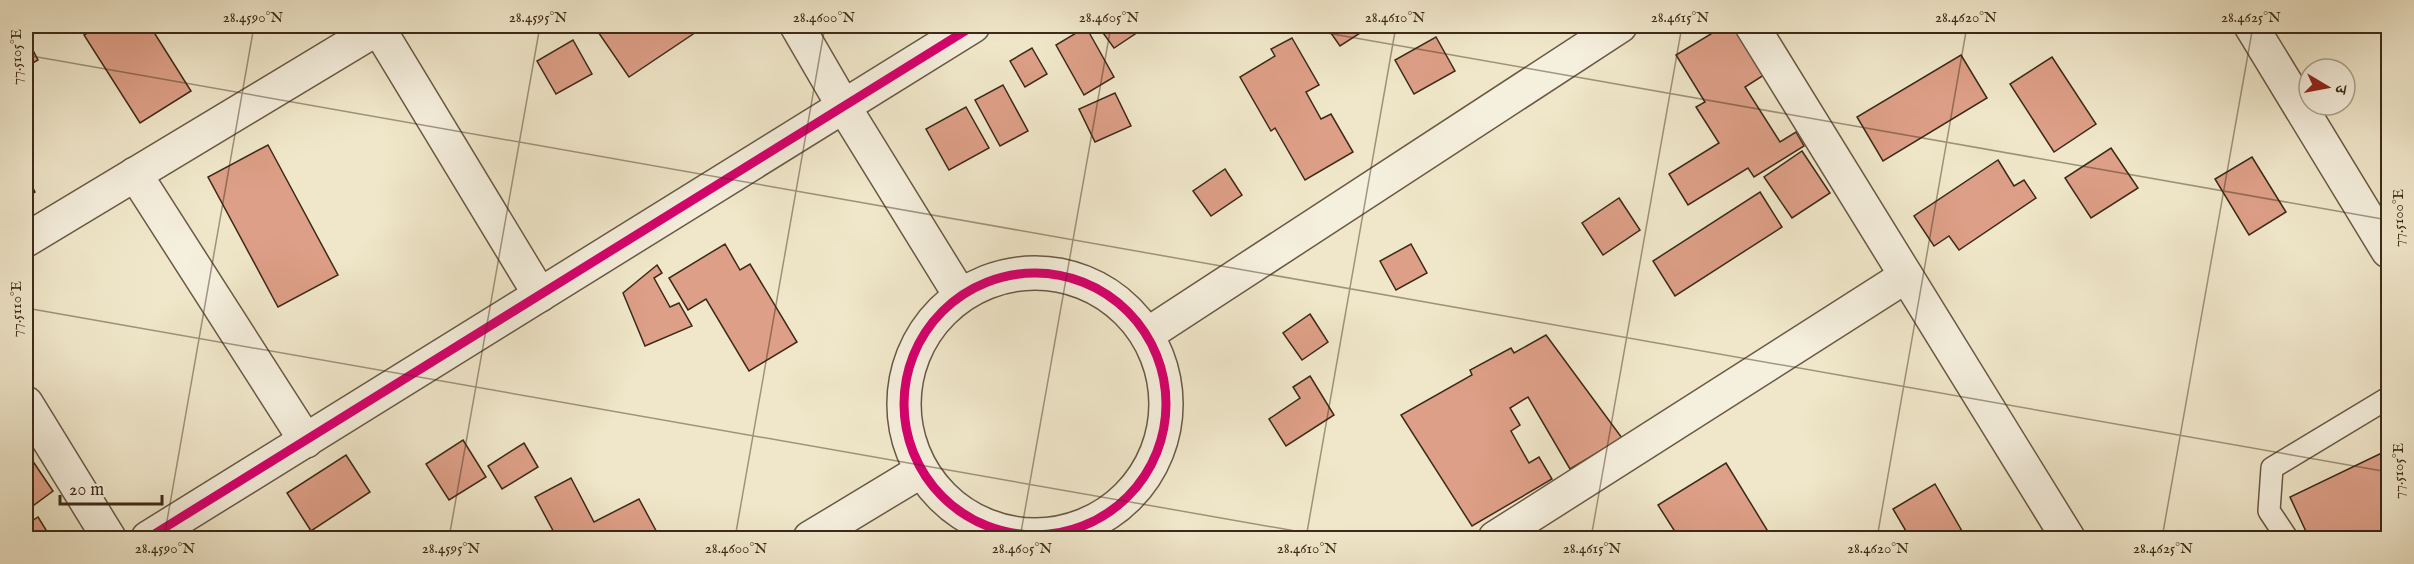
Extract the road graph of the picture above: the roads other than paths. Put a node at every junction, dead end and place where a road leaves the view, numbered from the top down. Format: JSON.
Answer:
{"nodes":[{"id":1,"x":797,"y":26,"type":"edge"},
{"id":2,"x":973,"y":26,"type":"edge"},
{"id":3,"x":1620,"y":26,"type":"edge"},
{"id":4,"x":1752,"y":26,"type":"edge"},
{"id":5,"x":2251,"y":26,"type":"edge"},
{"id":6,"x":378,"y":27,"type":"edge"},
{"id":7,"x":844,"y":107,"type":"junction"},
{"id":8,"x":135,"y":174,"type":"junction"},
{"id":9,"x":26,"y":240,"type":"edge"},
{"id":10,"x":2388,"y":251,"type":"edge"},
{"id":11,"x":1906,"y":276,"type":"junction"},
{"id":12,"x":540,"y":295,"type":"junction"},
{"id":13,"x":960,"y":295,"type":"junction"},
{"id":14,"x":1148,"y":334,"type":"junction"},
{"id":15,"x":2388,"y":398,"type":"edge"},
{"id":16,"x":26,"y":403,"type":"edge"},
{"id":17,"x":306,"y":441,"type":"junction"},
{"id":18,"x":921,"y":471,"type":"junction"},
{"id":19,"x":1096,"y":531,"type":"edge"},
{"id":20,"x":1499,"y":537,"type":"edge"},
{"id":21,"x":110,"y":538,"type":"edge"},
{"id":22,"x":148,"y":538,"type":"edge"},
{"id":23,"x":810,"y":538,"type":"edge"},
{"id":24,"x":2068,"y":538,"type":"edge"},
{"id":25,"x":2287,"y":538,"type":"edge"}],
"edges":[{"from":1,"to":7,"type":"street"},
{"from":2,"to":7,"type":"street"},
{"from":3,"to":14,"type":"street"},
{"from":4,"to":11,"type":"street"},
{"from":5,"to":10,"type":"street"},
{"from":6,"to":8,"type":"street"},
{"from":6,"to":12,"type":"street"},
{"from":7,"to":12,"type":"street"},
{"from":7,"to":13,"type":"street"},
{"from":8,"to":9,"type":"street"},
{"from":8,"to":17,"type":"street"},
{"from":11,"to":20,"type":"street"},
{"from":11,"to":24,"type":"street"},
{"from":12,"to":17,"type":"street"},
{"from":13,"to":14,"type":"street"},
{"from":13,"to":18,"type":"street"},
{"from":14,"to":19,"type":"street"},
{"from":15,"to":25,"type":"lane"},
{"from":16,"to":21,"type":"street"},
{"from":17,"to":22,"type":"street"},
{"from":18,"to":19,"type":"street"},
{"from":18,"to":23,"type":"street"}]}
